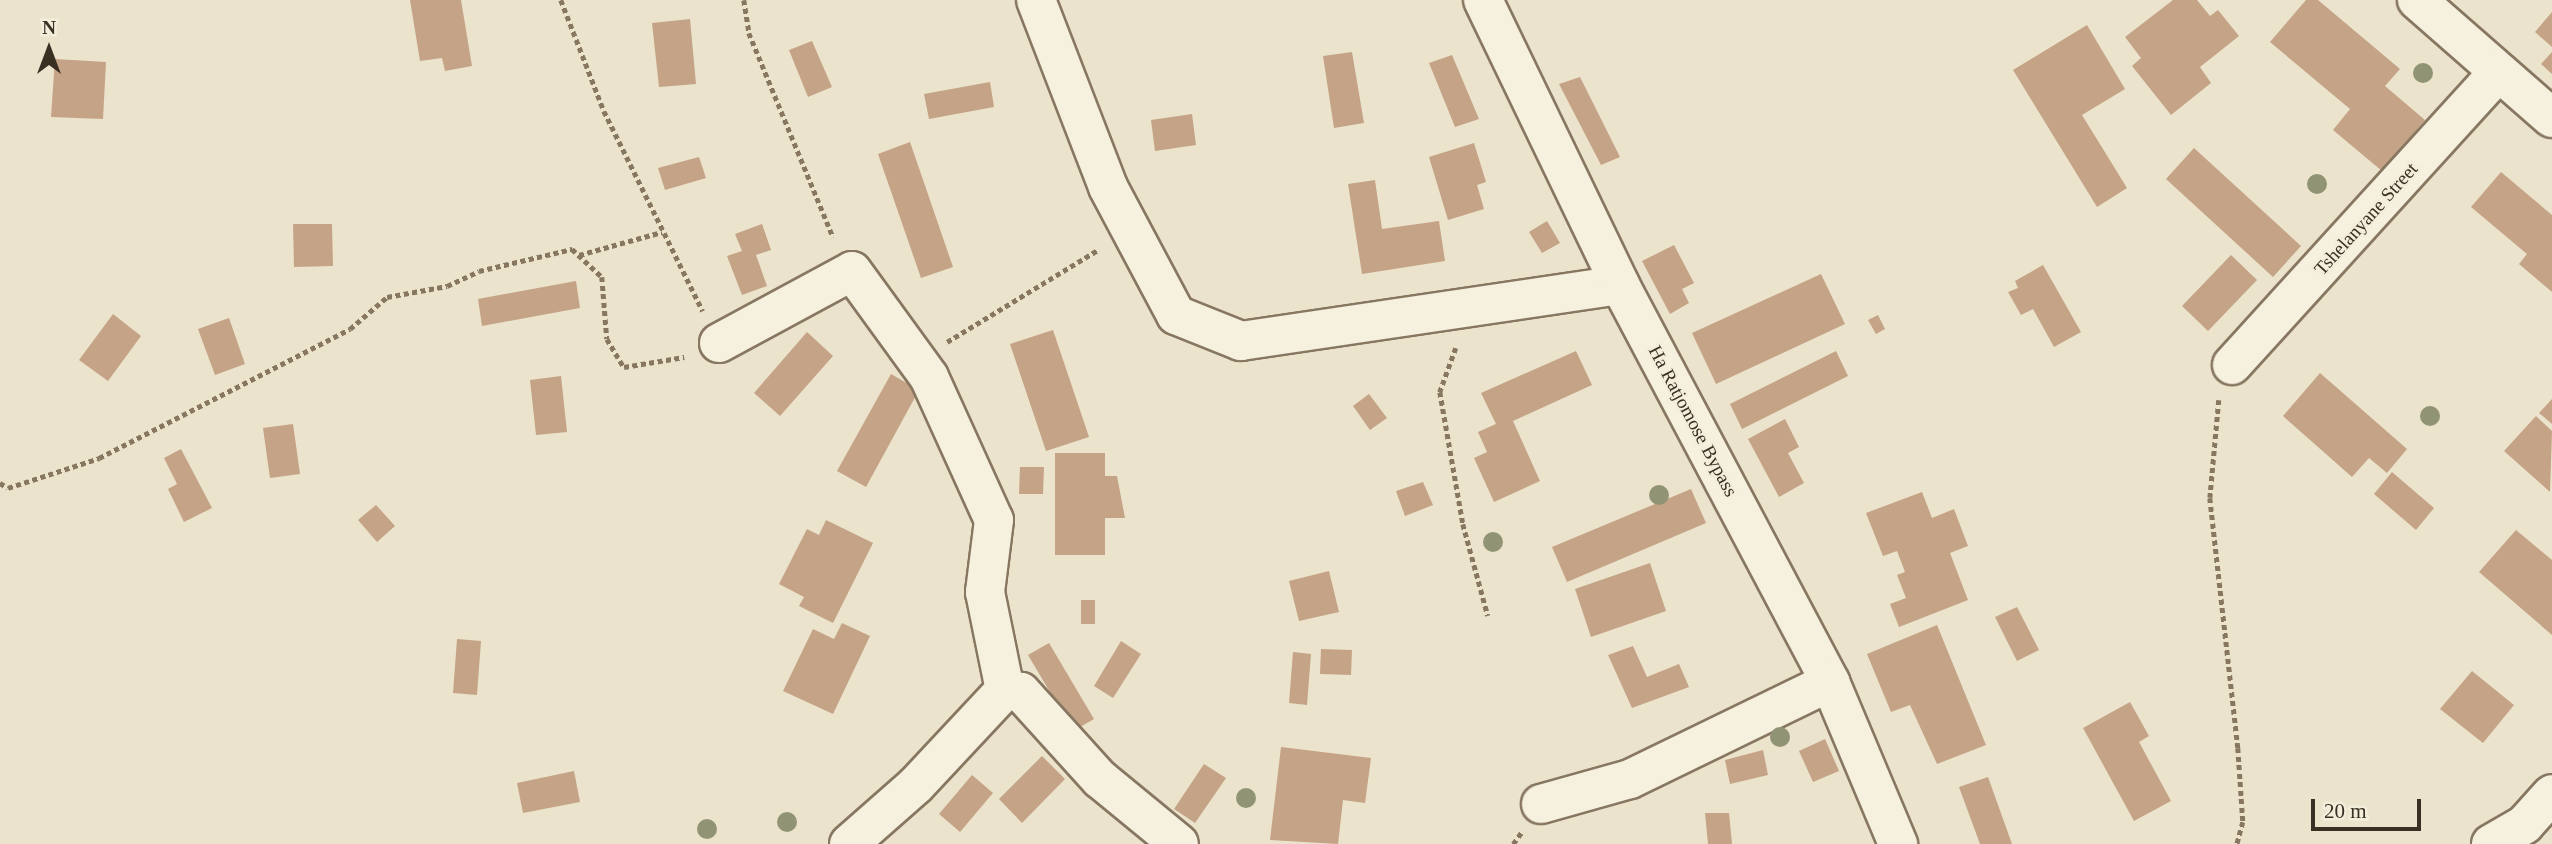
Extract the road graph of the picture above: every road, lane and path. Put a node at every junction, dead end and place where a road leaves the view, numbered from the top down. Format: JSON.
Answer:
{"nodes":[{"id":1,"x":561,"y":0,"type":"edge"},
{"id":2,"x":744,"y":0,"type":"edge"},
{"id":3,"x":1035,"y":0,"type":"edge"},
{"id":4,"x":1483,"y":0,"type":"edge"},
{"id":5,"x":2417,"y":0,"type":"edge"},
{"id":6,"x":2500,"y":72,"type":"junction"},
{"id":7,"x":2552,"y":118,"type":"edge"},
{"id":8,"x":1137,"y":231,"type":"junction"},
{"id":9,"x":662,"y":232,"type":"junction"},
{"id":10,"x":579,"y":255,"type":"junction"},
{"id":11,"x":852,"y":271,"type":"junction"},
{"id":12,"x":1620,"y":285,"type":"junction"},
{"id":13,"x":1468,"y":311,"type":"junction"},
{"id":14,"x":719,"y":344,"type":"junction"},
{"id":15,"x":918,"y":360,"type":"junction"},
{"id":16,"x":2232,"y":365,"type":"joint"},
{"id":17,"x":0,"y":483,"type":"edge"},
{"id":18,"x":1488,"y":617,"type":"dead end"},
{"id":19,"x":1830,"y":682,"type":"junction"},
{"id":20,"x":1004,"y":690,"type":"junction"},
{"id":21,"x":2552,"y":794,"type":"edge"},
{"id":22,"x":1541,"y":804,"type":"dead end"},
{"id":23,"x":849,"y":844,"type":"edge"},
{"id":24,"x":1179,"y":844,"type":"edge"},
{"id":25,"x":1898,"y":844,"type":"edge"},
{"id":26,"x":2237,"y":844,"type":"edge"},
{"id":27,"x":2491,"y":844,"type":"edge"}],
"edges":[{"from":1,"to":9,"type":"path"},
{"from":2,"to":11,"type":"path"},
{"from":3,"to":8,"type":"street"},
{"from":4,"to":12,"type":"street","name":"Ha Ratjomose Bypass"},
{"from":5,"to":6,"type":"street"},
{"from":6,"to":7,"type":"street"},
{"from":6,"to":16,"type":"street","name":"Tshelanyane Street"},
{"from":8,"to":13,"type":"street"},
{"from":8,"to":15,"type":"path"},
{"from":9,"to":10,"type":"path"},
{"from":9,"to":14,"type":"path"},
{"from":10,"to":14,"type":"path"},
{"from":10,"to":17,"type":"path"},
{"from":11,"to":14,"type":"street"},
{"from":11,"to":15,"type":"street"},
{"from":12,"to":13,"type":"street"},
{"from":12,"to":19,"type":"street","name":"Ha Ratjomose Bypass"},
{"from":13,"to":18,"type":"path"},
{"from":15,"to":20,"type":"street"},
{"from":16,"to":26,"type":"path"},
{"from":19,"to":22,"type":"street"},
{"from":19,"to":25,"type":"street","name":"Ha Ratjomose Bypass"},
{"from":20,"to":23,"type":"street"},
{"from":20,"to":24,"type":"street"},
{"from":21,"to":27,"type":"street"}]}
